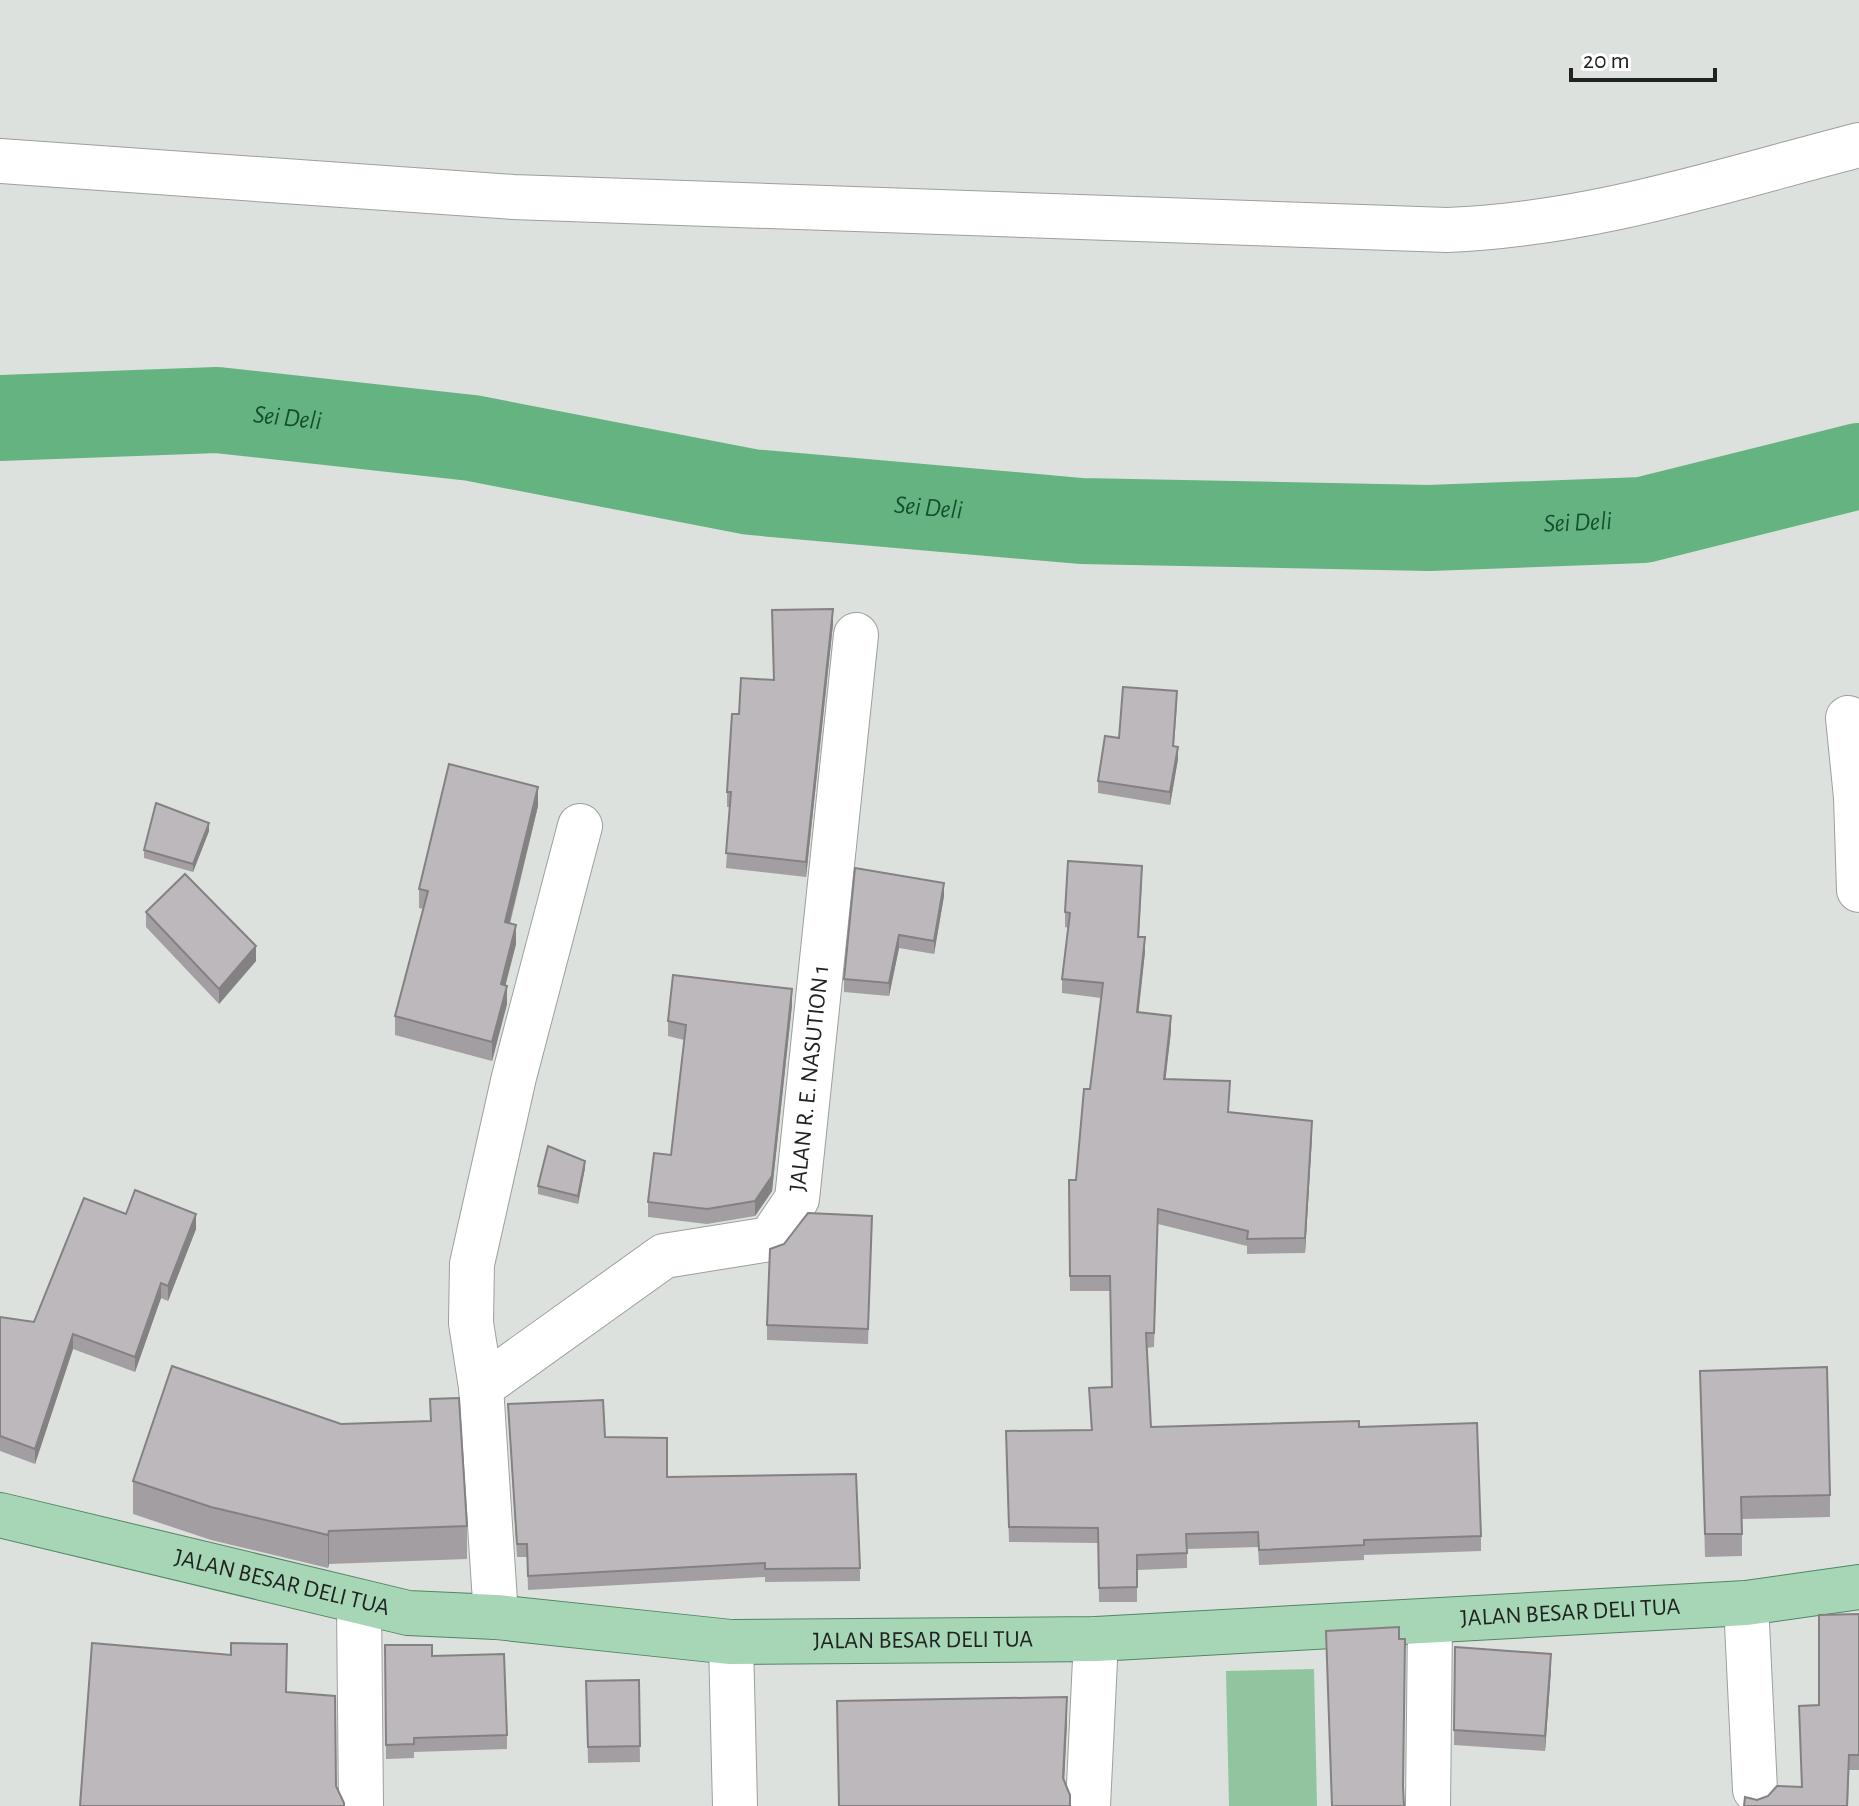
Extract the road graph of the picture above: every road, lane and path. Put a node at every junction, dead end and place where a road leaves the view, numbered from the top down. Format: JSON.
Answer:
{"nodes":[{"id":1,"x":1859,"y":145,"type":"edge"},
{"id":2,"x":0,"y":161,"type":"edge"},
{"id":3,"x":856,"y":635,"type":"dead end"},
{"id":4,"x":1848,"y":718,"type":"dead end"},
{"id":5,"x":580,"y":826,"type":"dead end"},
{"id":6,"x":1859,"y":890,"type":"edge"},
{"id":7,"x":481,"y":1387,"type":"junction"},
{"id":8,"x":0,"y":1515,"type":"edge"},
{"id":9,"x":1859,"y":1587,"type":"edge"},
{"id":10,"x":1746,"y":1603,"type":"junction"},
{"id":11,"x":359,"y":1604,"type":"junction"},
{"id":12,"x":496,"y":1617,"type":"junction"},
{"id":13,"x":1430,"y":1623,"type":"junction"},
{"id":14,"x":1096,"y":1639,"type":"junction"},
{"id":15,"x":731,"y":1642,"type":"junction"},
{"id":16,"x":1755,"y":1790,"type":"dead end"},
{"id":17,"x":361,"y":1806,"type":"edge"},
{"id":18,"x":735,"y":1806,"type":"edge"},
{"id":19,"x":1088,"y":1806,"type":"edge"},
{"id":20,"x":1428,"y":1806,"type":"edge"}],
"edges":[{"from":1,"to":2,"type":"street"},
{"from":3,"to":7,"type":"street","name":"JALAN R. E. NASUTION 1"},
{"from":4,"to":6,"type":"street"},
{"from":5,"to":7,"type":"street"},
{"from":7,"to":12,"type":"street"},
{"from":8,"to":11,"type":"main road","name":"JALAN BESAR DELI TUA"},
{"from":9,"to":10,"type":"main road","name":"JALAN BESAR DELI TUA"},
{"from":10,"to":13,"type":"main road","name":"JALAN BESAR DELI TUA"},
{"from":10,"to":16,"type":"street"},
{"from":11,"to":12,"type":"main road","name":"JALAN BESAR DELI TUA"},
{"from":11,"to":17,"type":"street"},
{"from":12,"to":15,"type":"main road","name":"JALAN BESAR DELI TUA"},
{"from":13,"to":14,"type":"main road","name":"JALAN BESAR DELI TUA"},
{"from":13,"to":20,"type":"street"},
{"from":14,"to":15,"type":"main road","name":"JALAN BESAR DELI TUA"},
{"from":14,"to":19,"type":"street"},
{"from":15,"to":18,"type":"street"}]}
